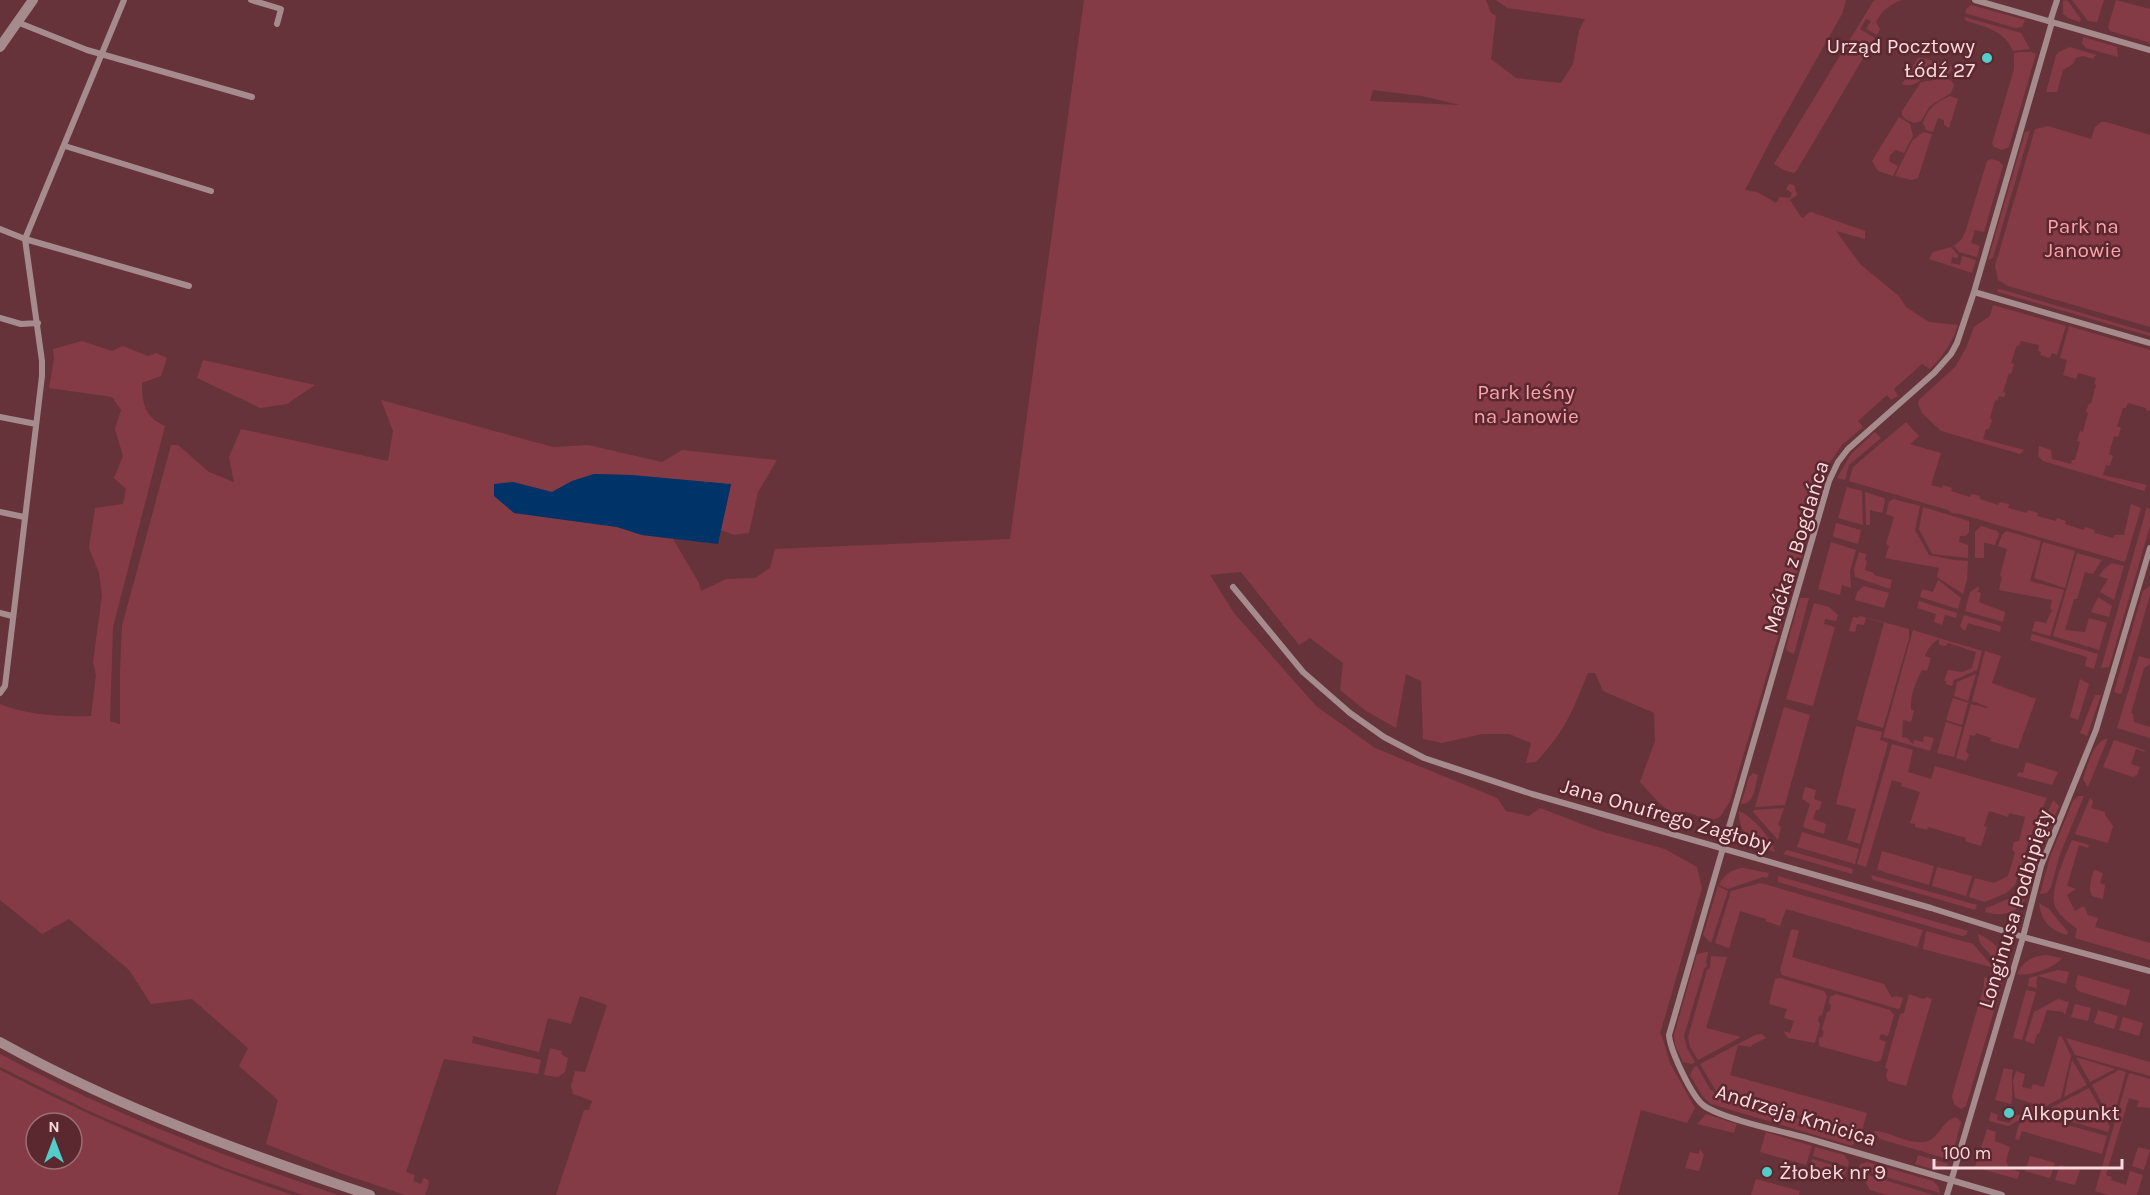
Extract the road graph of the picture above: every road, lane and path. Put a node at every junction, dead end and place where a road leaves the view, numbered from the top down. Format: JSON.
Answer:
{"nodes":[{"id":1,"x":33,"y":0,"type":"edge"},
{"id":2,"x":124,"y":0,"type":"edge"},
{"id":3,"x":251,"y":0,"type":"edge"},
{"id":4,"x":1975,"y":0,"type":"edge"},
{"id":5,"x":2057,"y":0,"type":"edge"},
{"id":6,"x":17,"y":22,"type":"junction"},
{"id":7,"x":2051,"y":22,"type":"junction"},
{"id":8,"x":277,"y":24,"type":"dead end"},
{"id":9,"x":0,"y":46,"type":"edge"},
{"id":10,"x":2150,"y":50,"type":"edge"},
{"id":11,"x":102,"y":53,"type":"junction"},
{"id":12,"x":252,"y":98,"type":"dead end"},
{"id":13,"x":65,"y":146,"type":"junction"},
{"id":14,"x":211,"y":191,"type":"dead end"},
{"id":15,"x":0,"y":229,"type":"edge"},
{"id":16,"x":25,"y":239,"type":"junction"},
{"id":17,"x":189,"y":286,"type":"dead end"},
{"id":18,"x":1974,"y":292,"type":"junction"},
{"id":19,"x":0,"y":318,"type":"edge"},
{"id":20,"x":38,"y":323,"type":"junction"},
{"id":21,"x":2150,"y":343,"type":"edge"},
{"id":22,"x":0,"y":417,"type":"edge"},
{"id":23,"x":36,"y":424,"type":"junction"},
{"id":24,"x":0,"y":512,"type":"edge"},
{"id":25,"x":24,"y":517,"type":"junction"},
{"id":26,"x":2150,"y":548,"type":"edge"},
{"id":27,"x":1233,"y":587,"type":"dead end"},
{"id":28,"x":0,"y":613,"type":"edge"},
{"id":29,"x":12,"y":616,"type":"junction"},
{"id":30,"x":0,"y":693,"type":"edge"},
{"id":31,"x":1723,"y":848,"type":"junction"},
{"id":32,"x":2023,"y":937,"type":"junction"},
{"id":33,"x":2150,"y":971,"type":"edge"},
{"id":34,"x":0,"y":1042,"type":"edge"},
{"id":35,"x":1951,"y":1180,"type":"junction"},
{"id":36,"x":370,"y":1195,"type":"edge"},
{"id":37,"x":1947,"y":1195,"type":"edge"},
{"id":38,"x":2002,"y":1195,"type":"edge"}],
"edges":[{"from":1,"to":6,"type":"street"},
{"from":2,"to":11,"type":"street"},
{"from":3,"to":8,"type":"street"},
{"from":4,"to":7,"type":"street"},
{"from":5,"to":7,"type":"street","name":"Maćka z Bogdańca"},
{"from":6,"to":9,"type":"street"},
{"from":6,"to":11,"type":"street"},
{"from":7,"to":10,"type":"street"},
{"from":7,"to":18,"type":"street","name":"Maćka z Bogdańca"},
{"from":11,"to":12,"type":"street"},
{"from":11,"to":13,"type":"street"},
{"from":13,"to":14,"type":"street"},
{"from":13,"to":16,"type":"street"},
{"from":15,"to":16,"type":"street"},
{"from":16,"to":17,"type":"street"},
{"from":16,"to":20,"type":"street"},
{"from":18,"to":21,"type":"street"},
{"from":18,"to":31,"type":"street","name":"Maćka z Bogdańca"},
{"from":19,"to":20,"type":"street"},
{"from":20,"to":23,"type":"street"},
{"from":22,"to":23,"type":"street"},
{"from":23,"to":25,"type":"street"},
{"from":24,"to":25,"type":"street"},
{"from":25,"to":29,"type":"street"},
{"from":26,"to":32,"type":"street","name":"Longinusa Podbipięty"},
{"from":27,"to":31,"type":"street","name":"Jana Onufrego Zagłoby"},
{"from":28,"to":29,"type":"street"},
{"from":29,"to":30,"type":"street"},
{"from":31,"to":32,"type":"street","name":"Jana Onufrego Zagłoby"},
{"from":31,"to":35,"type":"street","name":"Andrzeja Kmicica"},
{"from":32,"to":33,"type":"street","name":"Jana Onufrego Zagłoby"},
{"from":32,"to":35,"type":"street","name":"Longinusa Podbipięty"},
{"from":34,"to":36,"type":"street"},
{"from":35,"to":37,"type":"street","name":"Longinusa Podbipięty"},
{"from":35,"to":38,"type":"street","name":"Andrzeja Kmicica"}]}
